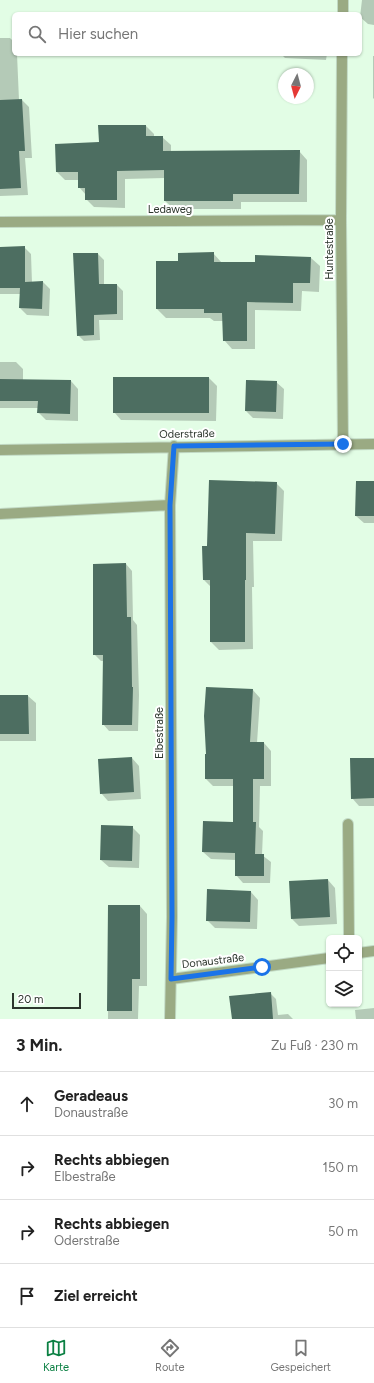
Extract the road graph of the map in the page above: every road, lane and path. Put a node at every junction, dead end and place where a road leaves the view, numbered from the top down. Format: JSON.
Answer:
{"nodes":[{"id":1,"x":343,"y":0,"type":"edge"},
{"id":2,"x":342,"y":12,"type":"edge"},
{"id":3,"x":342,"y":56,"type":"edge"},
{"id":4,"x":341,"y":220,"type":"junction"},
{"id":5,"x":0,"y":222,"type":"edge"},
{"id":6,"x":343,"y":444,"type":"junction"},
{"id":7,"x":374,"y":444,"type":"edge"},
{"id":8,"x":174,"y":446,"type":"junction"},
{"id":9,"x":0,"y":450,"type":"edge"},
{"id":10,"x":170,"y":505,"type":"junction"},
{"id":11,"x":0,"y":514,"type":"edge"},
{"id":12,"x":348,"y":824,"type":"dead end"},
{"id":13,"x":348,"y":935,"type":"edge"},
{"id":14,"x":374,"y":951,"type":"edge"},
{"id":15,"x":362,"y":953,"type":"edge"},
{"id":16,"x":326,"y":958,"type":"edge"},
{"id":17,"x":171,"y":979,"type":"junction"},
{"id":18,"x":170,"y":1019,"type":"edge"}],
"edges":[{"from":1,"to":2,"type":"street"},
{"from":3,"to":4,"type":"street","name":"Huntestraße"},
{"from":4,"to":5,"type":"street","name":"Ledaweg"},
{"from":4,"to":6,"type":"street","name":"Huntestraße"},
{"from":6,"to":7,"type":"street","name":"Oderstraße"},
{"from":6,"to":8,"type":"street","name":"Oderstraße"},
{"from":8,"to":9,"type":"street","name":"Oderstraße"},
{"from":8,"to":10,"type":"street","name":"Elbestraße"},
{"from":10,"to":11,"type":"street"},
{"from":10,"to":17,"type":"street","name":"Elbestraße"},
{"from":12,"to":13,"type":"street"},
{"from":14,"to":15,"type":"street"},
{"from":16,"to":17,"type":"street","name":"Donaustraße"},
{"from":17,"to":18,"type":"street","name":"Elbestraße"}]}
